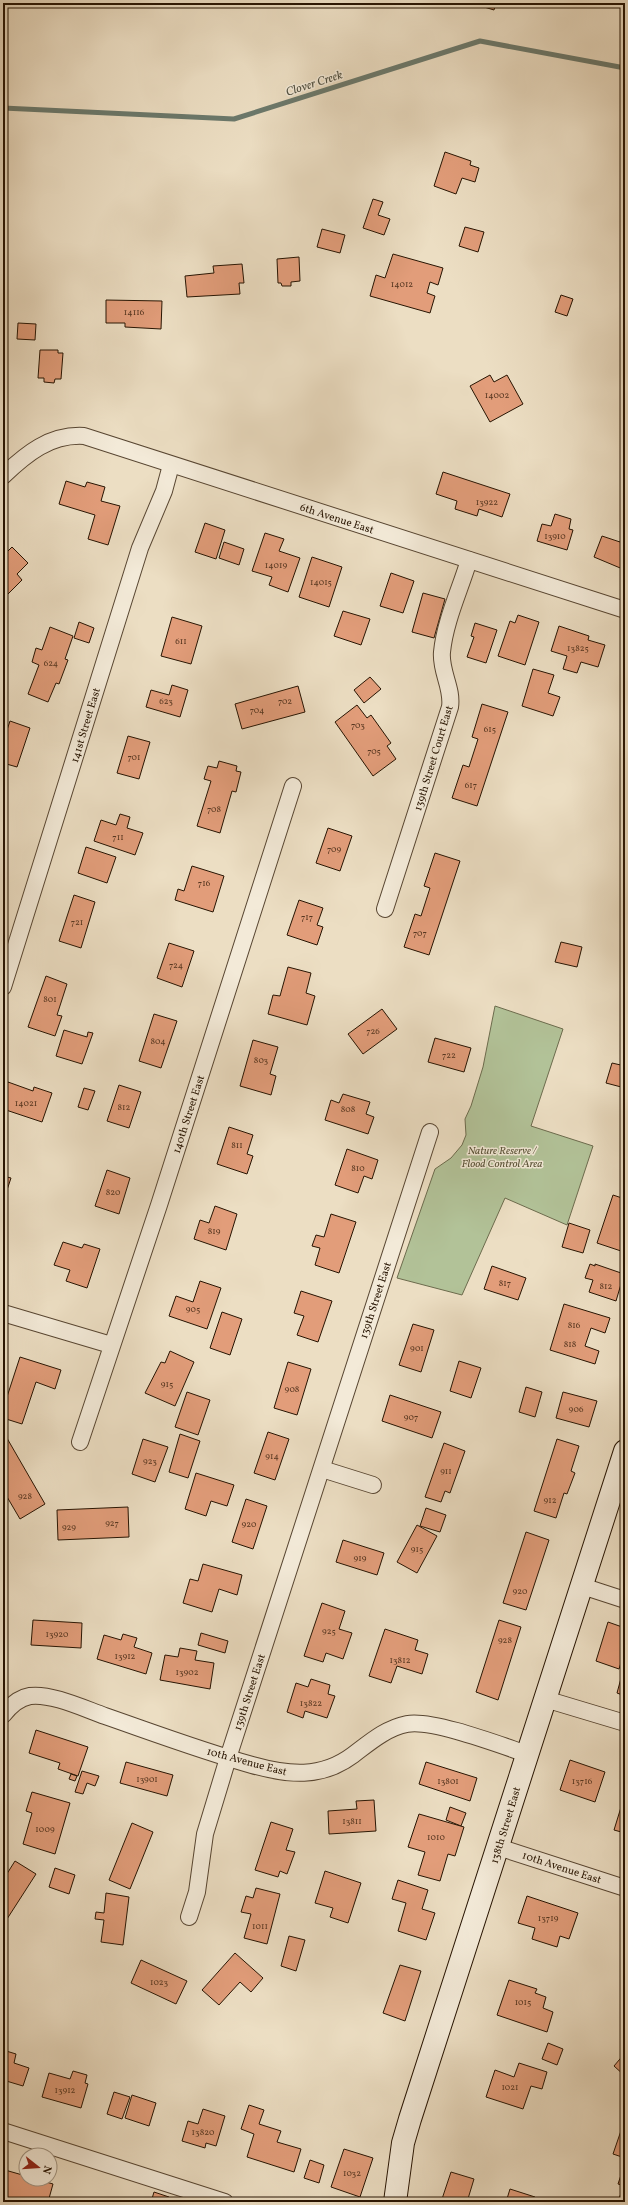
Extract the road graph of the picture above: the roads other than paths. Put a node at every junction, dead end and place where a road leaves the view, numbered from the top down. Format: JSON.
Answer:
{"nodes":[{"id":1,"x":171,"y":465,"type":"junction"},
{"id":2,"x":3,"y":476,"type":"edge"},
{"id":3,"x":469,"y":560,"type":"junction"},
{"id":4,"x":625,"y":610,"type":"edge"},
{"id":5,"x":293,"y":786,"type":"dead end"},
{"id":6,"x":385,"y":909,"type":"dead end"},
{"id":7,"x":3,"y":987,"type":"edge"},
{"id":8,"x":430,"y":1132,"type":"dead end"},
{"id":9,"x":3,"y":1313,"type":"edge"},
{"id":10,"x":111,"y":1346,"type":"junction"},
{"id":11,"x":80,"y":1442,"type":"dead end"},
{"id":12,"x":625,"y":1451,"type":"edge"},
{"id":13,"x":322,"y":1469,"type":"junction"},
{"id":14,"x":374,"y":1485,"type":"dead end"},
{"id":15,"x":582,"y":1586,"type":"junction"},
{"id":16,"x":625,"y":1600,"type":"edge"},
{"id":17,"x":545,"y":1698,"type":"junction"},
{"id":18,"x":6,"y":1711,"type":"edge"},
{"id":19,"x":625,"y":1723,"type":"edge"},
{"id":20,"x":527,"y":1754,"type":"junction"},
{"id":21,"x":228,"y":1758,"type":"junction"},
{"id":22,"x":498,"y":1847,"type":"junction"},
{"id":23,"x":625,"y":1888,"type":"edge"},
{"id":24,"x":189,"y":1917,"type":"dead end"},
{"id":25,"x":3,"y":2132,"type":"edge"},
{"id":26,"x":218,"y":2201,"type":"edge"},
{"id":27,"x":395,"y":2202,"type":"edge"}],
"edges":[{"from":1,"to":2,"type":"street","name":"6th Avenue East"},
{"from":1,"to":3,"type":"street","name":"6th Avenue East"},
{"from":1,"to":7,"type":"street","name":"141st Street East"},
{"from":3,"to":4,"type":"street","name":"6th Avenue East"},
{"from":3,"to":6,"type":"street","name":"139th Street Court East"},
{"from":5,"to":10,"type":"street","name":"140th Street East"},
{"from":8,"to":13,"type":"street","name":"139th Street East"},
{"from":9,"to":10,"type":"street"},
{"from":10,"to":11,"type":"street","name":"140th Street East"},
{"from":12,"to":15,"type":"street","name":"138th Street East"},
{"from":13,"to":14,"type":"street"},
{"from":13,"to":21,"type":"street","name":"139th Street East"},
{"from":15,"to":16,"type":"street"},
{"from":15,"to":17,"type":"street","name":"138th Street East"},
{"from":17,"to":19,"type":"street"},
{"from":17,"to":20,"type":"street","name":"138th Street East"},
{"from":18,"to":21,"type":"street","name":"10th Avenue East"},
{"from":20,"to":21,"type":"street","name":"10th Avenue East"},
{"from":20,"to":22,"type":"street","name":"138th Street East"},
{"from":21,"to":24,"type":"street","name":"139th Street East"},
{"from":22,"to":23,"type":"street","name":"10th Avenue East"},
{"from":22,"to":27,"type":"street","name":"138th Street East"},
{"from":25,"to":26,"type":"street"}]}
